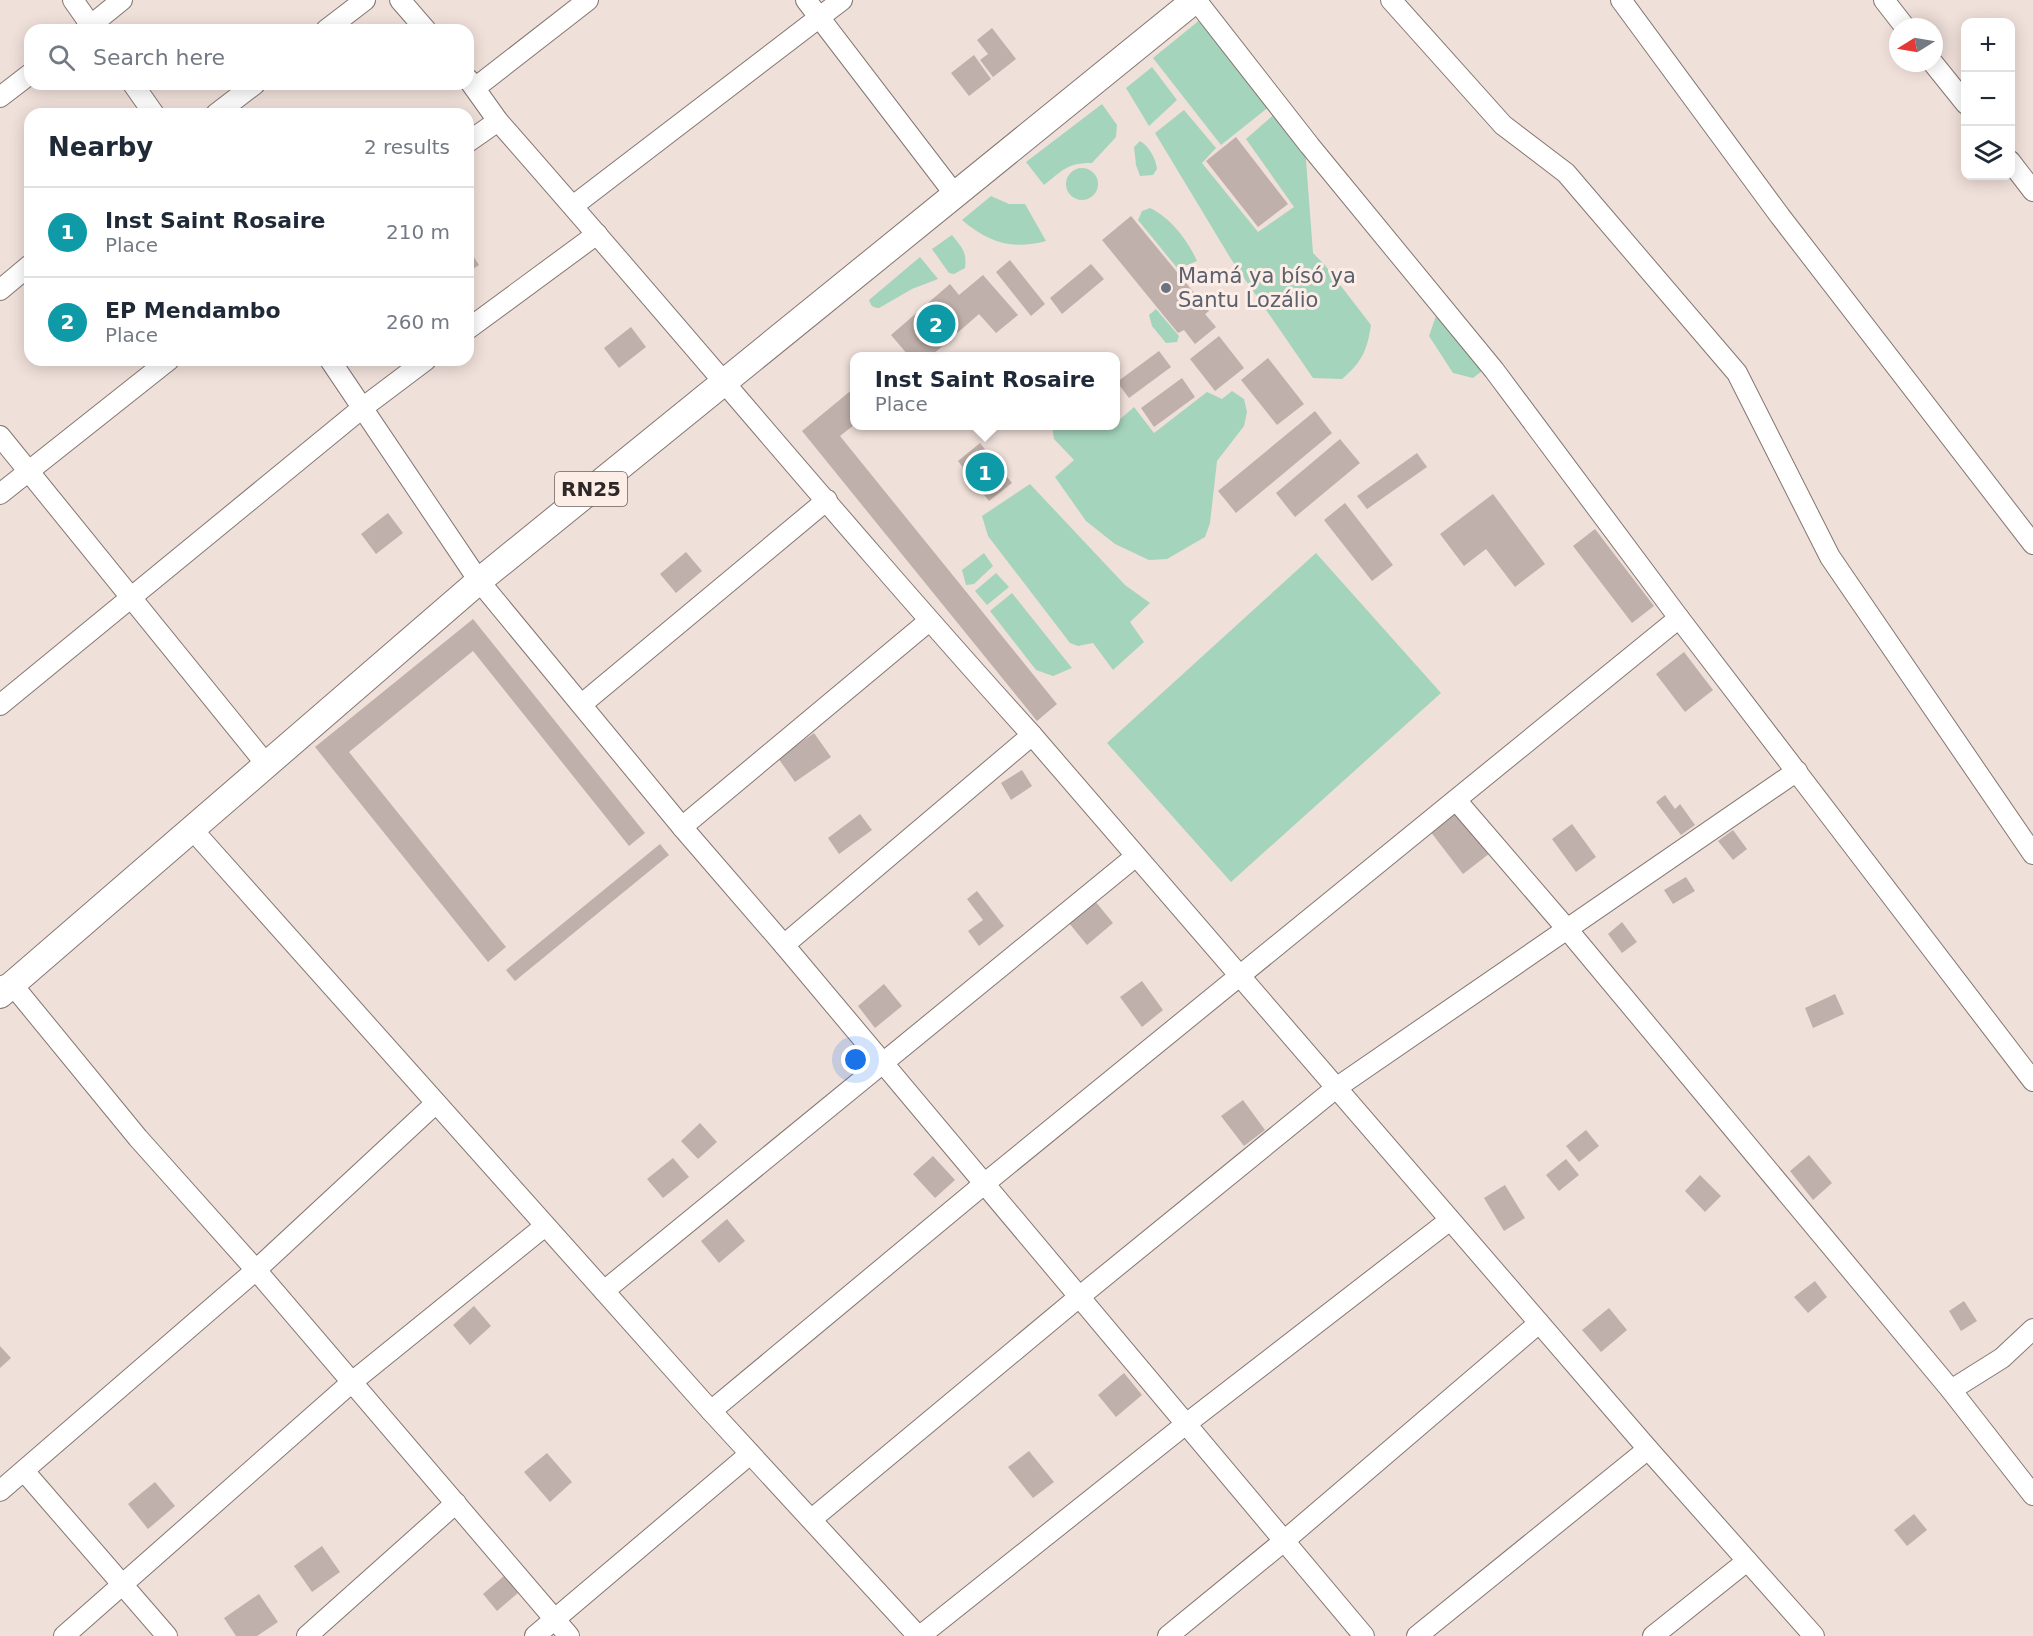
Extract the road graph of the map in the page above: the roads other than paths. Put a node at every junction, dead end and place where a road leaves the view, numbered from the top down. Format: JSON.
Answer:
{"nodes":[{"id":1,"x":72,"y":0,"type":"edge"},
{"id":2,"x":122,"y":0,"type":"edge"},
{"id":3,"x":365,"y":0,"type":"edge"},
{"id":4,"x":400,"y":0,"type":"edge"},
{"id":5,"x":588,"y":0,"type":"edge"},
{"id":6,"x":806,"y":0,"type":"edge"},
{"id":7,"x":842,"y":0,"type":"edge"},
{"id":8,"x":1196,"y":0,"type":"edge"},
{"id":9,"x":1391,"y":0,"type":"edge"},
{"id":10,"x":1621,"y":0,"type":"edge"},
{"id":11,"x":1884,"y":0,"type":"edge"},
{"id":12,"x":819,"y":18,"type":"junction"},
{"id":13,"x":1898,"y":18,"type":"edge"},
{"id":14,"x":87,"y":24,"type":"edge"},
{"id":15,"x":95,"y":24,"type":"edge"},
{"id":16,"x":334,"y":24,"type":"edge"},
{"id":17,"x":421,"y":24,"type":"edge"},
{"id":18,"x":1941,"y":72,"type":"edge"},
{"id":19,"x":24,"y":79,"type":"edge"},
{"id":20,"x":474,"y":83,"type":"edge"},
{"id":21,"x":474,"y":87,"type":"edge"},
{"id":22,"x":137,"y":90,"type":"edge"},
{"id":23,"x":247,"y":90,"type":"edge"},
{"id":24,"x":0,"y":97,"type":"edge"},
{"id":25,"x":1961,"y":99,"type":"edge"},
{"id":26,"x":150,"y":108,"type":"edge"},
{"id":27,"x":224,"y":108,"type":"edge"},
{"id":28,"x":498,"y":121,"type":"junction"},
{"id":29,"x":474,"y":138,"type":"edge"},
{"id":30,"x":2015,"y":168,"type":"edge"},
{"id":31,"x":2033,"y":191,"type":"edge"},
{"id":32,"x":956,"y":196,"type":"junction"},
{"id":33,"x":573,"y":206,"type":"junction"},
{"id":34,"x":597,"y":234,"type":"junction"},
{"id":35,"x":24,"y":270,"type":"edge"},
{"id":36,"x":0,"y":290,"type":"edge"},
{"id":37,"x":474,"y":325,"type":"edge"},
{"id":38,"x":161,"y":366,"type":"edge"},
{"id":39,"x":334,"y":366,"type":"edge"},
{"id":40,"x":418,"y":366,"type":"edge"},
{"id":41,"x":723,"y":381,"type":"junction"},
{"id":42,"x":361,"y":409,"type":"junction"},
{"id":43,"x":0,"y":436,"type":"edge"},
{"id":44,"x":29,"y":471,"type":"junction"},
{"id":45,"x":0,"y":494,"type":"edge"},
{"id":46,"x":826,"y":500,"type":"junction"},
{"id":47,"x":2033,"y":544,"type":"edge"},
{"id":48,"x":479,"y":581,"type":"junction"},
{"id":49,"x":131,"y":597,"type":"junction"},
{"id":50,"x":1679,"y":618,"type":"junction"},
{"id":51,"x":929,"y":621,"type":"junction"},
{"id":52,"x":582,"y":704,"type":"junction"},
{"id":53,"x":0,"y":705,"type":"edge"},
{"id":54,"x":1032,"y":735,"type":"junction"},
{"id":55,"x":266,"y":764,"type":"junction"},
{"id":56,"x":1797,"y":771,"type":"junction"},
{"id":57,"x":1456,"y":800,"type":"junction"},
{"id":58,"x":682,"y":827,"type":"junction"},
{"id":59,"x":192,"y":828,"type":"junction"},
{"id":60,"x":2033,"y":854,"type":"edge"},
{"id":61,"x":1136,"y":856,"type":"junction"},
{"id":62,"x":1567,"y":929,"type":"junction"},
{"id":63,"x":784,"y":945,"type":"junction"},
{"id":64,"x":1240,"y":976,"type":"junction"},
{"id":65,"x":4,"y":988,"type":"edge"},
{"id":66,"x":884,"y":1064,"type":"junction"},
{"id":67,"x":2033,"y":1081,"type":"edge"},
{"id":68,"x":1336,"y":1088,"type":"junction"},
{"id":69,"x":436,"y":1103,"type":"junction"},
{"id":70,"x":984,"y":1184,"type":"junction"},
{"id":71,"x":1450,"y":1220,"type":"junction"},
{"id":72,"x":545,"y":1226,"type":"junction"},
{"id":73,"x":256,"y":1270,"type":"junction"},
{"id":74,"x":604,"y":1291,"type":"junction"},
{"id":75,"x":1079,"y":1297,"type":"junction"},
{"id":76,"x":1539,"y":1323,"type":"junction"},
{"id":77,"x":2033,"y":1329,"type":"edge"},
{"id":78,"x":352,"y":1382,"type":"junction"},
{"id":79,"x":1951,"y":1390,"type":"junction"},
{"id":80,"x":711,"y":1411,"type":"junction"},
{"id":81,"x":1186,"y":1424,"type":"junction"},
{"id":82,"x":1648,"y":1449,"type":"junction"},
{"id":83,"x":750,"y":1454,"type":"junction"},
{"id":84,"x":24,"y":1471,"type":"junction"},
{"id":85,"x":0,"y":1491,"type":"edge"},
{"id":86,"x":2033,"y":1495,"type":"edge"},
{"id":87,"x":456,"y":1503,"type":"junction"},
{"id":88,"x":812,"y":1519,"type":"junction"},
{"id":89,"x":1284,"y":1541,"type":"junction"},
{"id":90,"x":1748,"y":1561,"type":"junction"},
{"id":91,"x":122,"y":1584,"type":"junction"},
{"id":92,"x":555,"y":1619,"type":"junction"},
{"id":93,"x":64,"y":1636,"type":"edge"},
{"id":94,"x":167,"y":1636,"type":"edge"},
{"id":95,"x":307,"y":1636,"type":"edge"},
{"id":96,"x":535,"y":1636,"type":"edge"},
{"id":97,"x":569,"y":1636,"type":"edge"},
{"id":98,"x":919,"y":1636,"type":"edge"},
{"id":99,"x":1168,"y":1636,"type":"edge"},
{"id":100,"x":1364,"y":1636,"type":"edge"},
{"id":101,"x":1417,"y":1636,"type":"edge"},
{"id":102,"x":1653,"y":1636,"type":"edge"},
{"id":103,"x":1814,"y":1636,"type":"edge"}],
"edges":[{"from":1,"to":14,"type":"street"},
{"from":2,"to":15,"type":"street"},
{"from":3,"to":16,"type":"street"},
{"from":4,"to":17,"type":"street"},
{"from":5,"to":20,"type":"street"},
{"from":6,"to":12,"type":"street"},
{"from":7,"to":12,"type":"street"},
{"from":8,"to":32,"type":"main road","number":"RN25"},
{"from":8,"to":50,"type":"street"},
{"from":9,"to":60,"type":"street"},
{"from":10,"to":47,"type":"street"},
{"from":11,"to":13,"type":"street"},
{"from":12,"to":32,"type":"street"},
{"from":12,"to":33,"type":"street"},
{"from":18,"to":25,"type":"street"},
{"from":19,"to":24,"type":"street"},
{"from":21,"to":28,"type":"street"},
{"from":22,"to":26,"type":"street"},
{"from":23,"to":27,"type":"street"},
{"from":28,"to":29,"type":"street"},
{"from":28,"to":33,"type":"street"},
{"from":30,"to":31,"type":"street"},
{"from":32,"to":41,"type":"main road","number":"RN25"},
{"from":33,"to":34,"type":"street"},
{"from":34,"to":37,"type":"street"},
{"from":34,"to":41,"type":"street"},
{"from":35,"to":36,"type":"street"},
{"from":38,"to":44,"type":"street"},
{"from":39,"to":42,"type":"street"},
{"from":40,"to":42,"type":"street"},
{"from":41,"to":46,"type":"street"},
{"from":41,"to":48,"type":"main road","number":"RN25"},
{"from":42,"to":48,"type":"street"},
{"from":42,"to":49,"type":"street"},
{"from":43,"to":44,"type":"street"},
{"from":44,"to":45,"type":"street"},
{"from":44,"to":49,"type":"street"},
{"from":46,"to":51,"type":"street"},
{"from":46,"to":52,"type":"street"},
{"from":48,"to":52,"type":"street"},
{"from":48,"to":55,"type":"main road","number":"RN25"},
{"from":49,"to":53,"type":"street"},
{"from":49,"to":55,"type":"street"},
{"from":50,"to":56,"type":"street"},
{"from":50,"to":57,"type":"street"},
{"from":51,"to":54,"type":"street"},
{"from":51,"to":58,"type":"street"},
{"from":52,"to":58,"type":"street"},
{"from":54,"to":61,"type":"street"},
{"from":54,"to":63,"type":"street"},
{"from":55,"to":59,"type":"main road","number":"RN25"},
{"from":56,"to":62,"type":"street"},
{"from":56,"to":67,"type":"street"},
{"from":57,"to":62,"type":"street"},
{"from":57,"to":64,"type":"street"},
{"from":58,"to":63,"type":"street"},
{"from":59,"to":65,"type":"main road","number":"RN25"},
{"from":59,"to":69,"type":"street"},
{"from":61,"to":64,"type":"street"},
{"from":61,"to":66,"type":"street"},
{"from":62,"to":68,"type":"street"},
{"from":62,"to":79,"type":"street"},
{"from":63,"to":66,"type":"street"},
{"from":64,"to":68,"type":"street"},
{"from":64,"to":70,"type":"street"},
{"from":65,"to":73,"type":"street"},
{"from":66,"to":70,"type":"street"},
{"from":66,"to":74,"type":"street"},
{"from":68,"to":71,"type":"street"},
{"from":68,"to":75,"type":"street"},
{"from":69,"to":72,"type":"street"},
{"from":69,"to":73,"type":"street"},
{"from":70,"to":75,"type":"street"},
{"from":70,"to":80,"type":"street"},
{"from":71,"to":76,"type":"street"},
{"from":71,"to":81,"type":"street"},
{"from":72,"to":74,"type":"street"},
{"from":72,"to":78,"type":"street"},
{"from":73,"to":78,"type":"street"},
{"from":73,"to":84,"type":"street"},
{"from":74,"to":80,"type":"street"},
{"from":75,"to":81,"type":"street"},
{"from":75,"to":88,"type":"street"},
{"from":76,"to":82,"type":"street"},
{"from":76,"to":89,"type":"street"},
{"from":77,"to":79,"type":"street"},
{"from":78,"to":87,"type":"street"},
{"from":78,"to":91,"type":"street"},
{"from":79,"to":86,"type":"street"},
{"from":80,"to":83,"type":"street"},
{"from":81,"to":89,"type":"street"},
{"from":81,"to":98,"type":"street"},
{"from":82,"to":90,"type":"street"},
{"from":82,"to":101,"type":"street"},
{"from":83,"to":88,"type":"street"},
{"from":83,"to":92,"type":"street"},
{"from":84,"to":85,"type":"street"},
{"from":84,"to":91,"type":"street"},
{"from":87,"to":92,"type":"street"},
{"from":87,"to":95,"type":"street"},
{"from":88,"to":98,"type":"street"},
{"from":89,"to":99,"type":"street"},
{"from":89,"to":100,"type":"street"},
{"from":90,"to":102,"type":"street"},
{"from":90,"to":103,"type":"street"},
{"from":91,"to":93,"type":"street"},
{"from":91,"to":94,"type":"street"},
{"from":92,"to":96,"type":"street"},
{"from":92,"to":97,"type":"street"}]}
